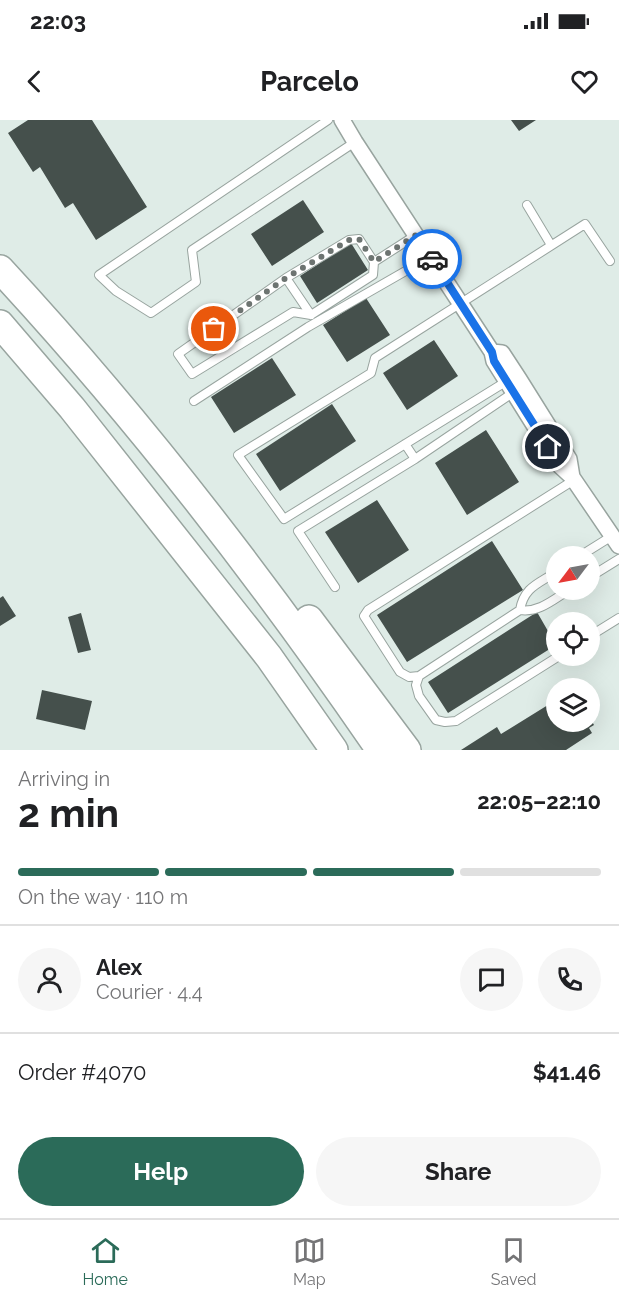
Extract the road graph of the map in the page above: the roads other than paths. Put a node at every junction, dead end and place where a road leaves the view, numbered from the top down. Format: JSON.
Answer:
{"nodes":[{"id":1,"x":328,"y":120,"type":"edge"},
{"id":2,"x":342,"y":120,"type":"edge"},
{"id":3,"x":355,"y":142,"type":"junction"},
{"id":4,"x":527,"y":206,"type":"dead end"},
{"id":5,"x":416,"y":235,"type":"junction"},
{"id":6,"x":551,"y":245,"type":"junction"},
{"id":7,"x":430,"y":257,"type":"junction"},
{"id":8,"x":610,"y":261,"type":"dead end"},
{"id":9,"x":374,"y":262,"type":"junction"},
{"id":10,"x":0,"y":269,"type":"edge"},
{"id":11,"x":286,"y":278,"type":"junction"},
{"id":12,"x":460,"y":303,"type":"junction"},
{"id":13,"x":310,"y":315,"type":"junction"},
{"id":14,"x":0,"y":324,"type":"edge"},
{"id":15,"x":492,"y":352,"type":"junction"},
{"id":16,"x":511,"y":387,"type":"junction"},
{"id":17,"x":194,"y":401,"type":"dead end"},
{"id":18,"x":72,"y":408,"type":"junction"},
{"id":19,"x":130,"y":418,"type":"junction"},
{"id":20,"x":405,"y":444,"type":"junction"},
{"id":21,"x":415,"y":459,"type":"junction"},
{"id":22,"x":573,"y":479,"type":"junction"},
{"id":23,"x":615,"y":541,"type":"edge"},
{"id":24,"x":600,"y":547,"type":"edge"},
{"id":25,"x":619,"y":559,"type":"edge"},
{"id":26,"x":600,"y":571,"type":"edge"},
{"id":27,"x":546,"y":579,"type":"edge"},
{"id":28,"x":335,"y":587,"type":"dead end"},
{"id":29,"x":552,"y":600,"type":"edge"},
{"id":30,"x":520,"y":610,"type":"junction"},
{"id":31,"x":619,"y":618,"type":"edge"},
{"id":32,"x":600,"y":630,"type":"edge"},
{"id":33,"x":546,"y":665,"type":"edge"},
{"id":34,"x":419,"y":676,"type":"junction"},
{"id":35,"x":311,"y":750,"type":"edge"},
{"id":36,"x":334,"y":750,"type":"edge"},
{"id":37,"x":380,"y":750,"type":"edge"},
{"id":38,"x":407,"y":750,"type":"edge"}],
"edges":[{"from":1,"to":3,"type":"lane"},
{"from":2,"to":3,"type":"street"},
{"from":3,"to":5,"type":"street"},
{"from":4,"to":6,"type":"lane"},
{"from":5,"to":7,"type":"street"},
{"from":5,"to":9,"type":"lane"},
{"from":6,"to":8,"type":"lane"},
{"from":6,"to":12,"type":"lane"},
{"from":7,"to":12,"type":"street"},
{"from":7,"to":17,"type":"lane"},
{"from":9,"to":11,"type":"lane"},
{"from":9,"to":13,"type":"lane"},
{"from":10,"to":19,"type":"highway"},
{"from":11,"to":13,"type":"lane"},
{"from":11,"to":13,"type":"lane"},
{"from":12,"to":15,"type":"street"},
{"from":12,"to":20,"type":"lane"},
{"from":14,"to":18,"type":"highway"},
{"from":15,"to":16,"type":"street"},
{"from":15,"to":22,"type":"street"},
{"from":16,"to":20,"type":"lane"},
{"from":16,"to":21,"type":"lane"},
{"from":16,"to":22,"type":"street"},
{"from":18,"to":35,"type":"highway"},
{"from":18,"to":36,"type":"highway"},
{"from":19,"to":37,"type":"highway"},
{"from":19,"to":38,"type":"highway"},
{"from":20,"to":21,"type":"lane"},
{"from":21,"to":28,"type":"lane"},
{"from":22,"to":23,"type":"street"},
{"from":22,"to":34,"type":"lane"},
{"from":23,"to":24,"type":"lane"},
{"from":25,"to":26,"type":"lane"},
{"from":27,"to":30,"type":"lane"},
{"from":29,"to":30,"type":"lane"},
{"from":30,"to":34,"type":"lane"},
{"from":31,"to":32,"type":"lane"},
{"from":33,"to":34,"type":"lane"}]}
